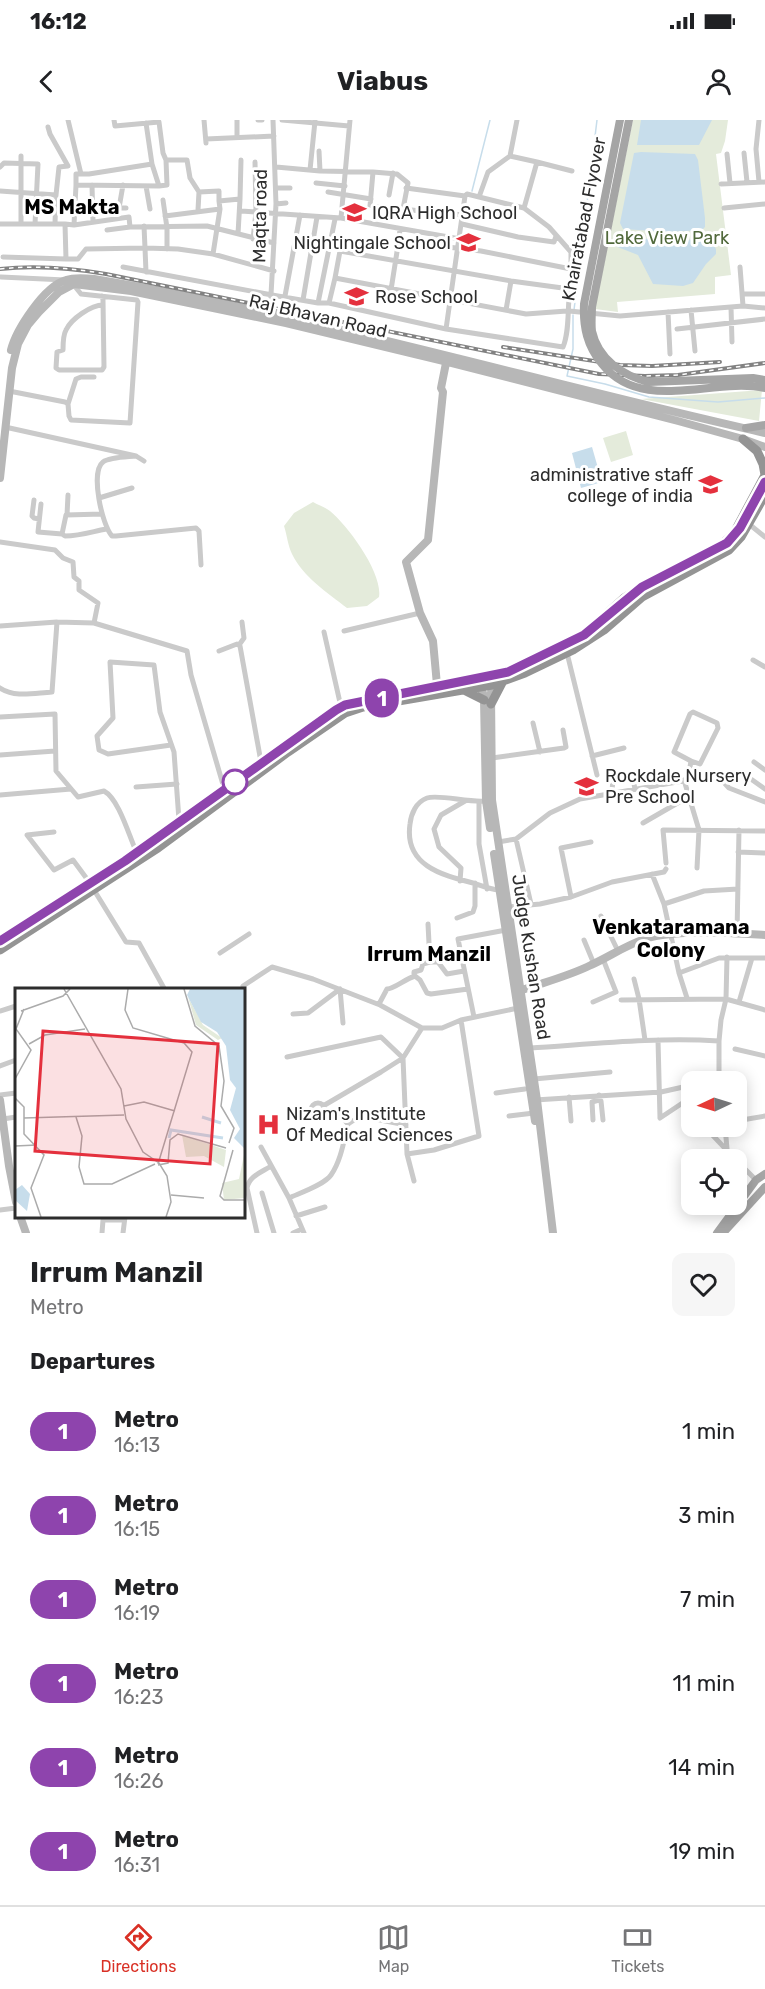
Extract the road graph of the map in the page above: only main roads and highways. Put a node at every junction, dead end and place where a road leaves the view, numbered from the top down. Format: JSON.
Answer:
{"nodes":[{"id":1,"x":620,"y":120,"type":"edge"},
{"id":2,"x":629,"y":120,"type":"edge"},
{"id":3,"x":450,"y":358,"type":"junction"},
{"id":4,"x":765,"y":380,"type":"edge"},
{"id":5,"x":765,"y":388,"type":"edge"},
{"id":6,"x":765,"y":424,"type":"edge"},
{"id":7,"x":3,"y":426,"type":"edge"},
{"id":8,"x":746,"y":428,"type":"junction"},
{"id":9,"x":765,"y":433,"type":"edge"},
{"id":10,"x":743,"y":439,"type":"junction"},
{"id":11,"x":765,"y":447,"type":"edge"},
{"id":12,"x":765,"y":475,"type":"edge"},
{"id":13,"x":0,"y":478,"type":"edge"},
{"id":14,"x":765,"y":495,"type":"edge"},
{"id":15,"x":581,"y":640,"type":"junction"},
{"id":16,"x":503,"y":681,"type":"junction"},
{"id":17,"x":437,"y":685,"type":"junction"},
{"id":18,"x":461,"y":689,"type":"junction"},
{"id":19,"x":486,"y":694,"type":"junction"},
{"id":20,"x":316,"y":728,"type":"junction"},
{"id":21,"x":94,"y":885,"type":"junction"},
{"id":22,"x":765,"y":935,"type":"edge"},
{"id":23,"x":0,"y":941,"type":"edge"},
{"id":24,"x":0,"y":950,"type":"edge"},
{"id":25,"x":522,"y":990,"type":"junction"},
{"id":26,"x":0,"y":1100,"type":"edge"},
{"id":27,"x":534,"y":1100,"type":"junction"},
{"id":28,"x":4,"y":1166,"type":"edge"},
{"id":29,"x":765,"y":1174,"type":"edge"},
{"id":30,"x":765,"y":1187,"type":"edge"},
{"id":31,"x":747,"y":1196,"type":"edge"},
{"id":32,"x":15,"y":1199,"type":"edge"},
{"id":33,"x":747,"y":1201,"type":"edge"},
{"id":34,"x":730,"y":1215,"type":"edge"},
{"id":35,"x":734,"y":1215,"type":"edge"},
{"id":36,"x":21,"y":1218,"type":"edge"},
{"id":37,"x":722,"y":1231,"type":"edge"},
{"id":38,"x":26,"y":1233,"type":"edge"},
{"id":39,"x":551,"y":1233,"type":"edge"}],
"edges":[{"from":1,"to":5,"type":"main road","name":"Khairatabad Flyover","bridge":true},
{"from":2,"to":4,"type":"main road","name":"Khairatabad Flyover","bridge":true},
{"from":3,"to":7,"type":"main road","name":"Raj Bhavan Road"},
{"from":3,"to":7,"type":"main road","name":"Raj Bhavan Road"},
{"from":3,"to":8,"type":"main road","name":"Raj Bhavan Road"},
{"from":3,"to":10,"type":"main road","name":"Raj Bhavan Road"},
{"from":3,"to":17,"type":"main road"},
{"from":6,"to":8,"type":"main road"},
{"from":7,"to":13,"type":"main road"},
{"from":8,"to":9,"type":"main road","name":"Raj Bhavan Road"},
{"from":10,"to":11,"type":"main road","name":"Raj Bhavan Road"},
{"from":10,"to":12,"type":"highway"},
{"from":12,"to":15,"type":"highway"},
{"from":14,"to":15,"type":"highway"},
{"from":15,"to":16,"type":"highway"},
{"from":15,"to":17,"type":"highway"},
{"from":16,"to":19,"type":"highway"},
{"from":16,"to":19,"type":"highway"},
{"from":17,"to":20,"type":"highway"},
{"from":18,"to":19,"type":"highway"},
{"from":18,"to":19,"type":"highway"},
{"from":18,"to":20,"type":"highway"},
{"from":19,"to":25,"type":"main road","name":"Judge Kushan Road"},
{"from":19,"to":27,"type":"main road","name":"Judge Kushan Road"},
{"from":20,"to":21,"type":"highway"},
{"from":20,"to":21,"type":"highway"},
{"from":21,"to":23,"type":"highway"},
{"from":21,"to":24,"type":"highway"},
{"from":22,"to":25,"type":"main road"},
{"from":25,"to":27,"type":"main road","name":"Judge Kushan Road"},
{"from":26,"to":28,"type":"main road"},
{"from":27,"to":39,"type":"main road","name":"Judge Kushan Road"},
{"from":27,"to":39,"type":"main road","name":"Judge Kushan Road"},
{"from":28,"to":32,"type":"main road"},
{"from":29,"to":31,"type":"main road"},
{"from":30,"to":33,"type":"main road"},
{"from":34,"to":37,"type":"main road"},
{"from":35,"to":37,"type":"main road"},
{"from":36,"to":38,"type":"main road"}]}
